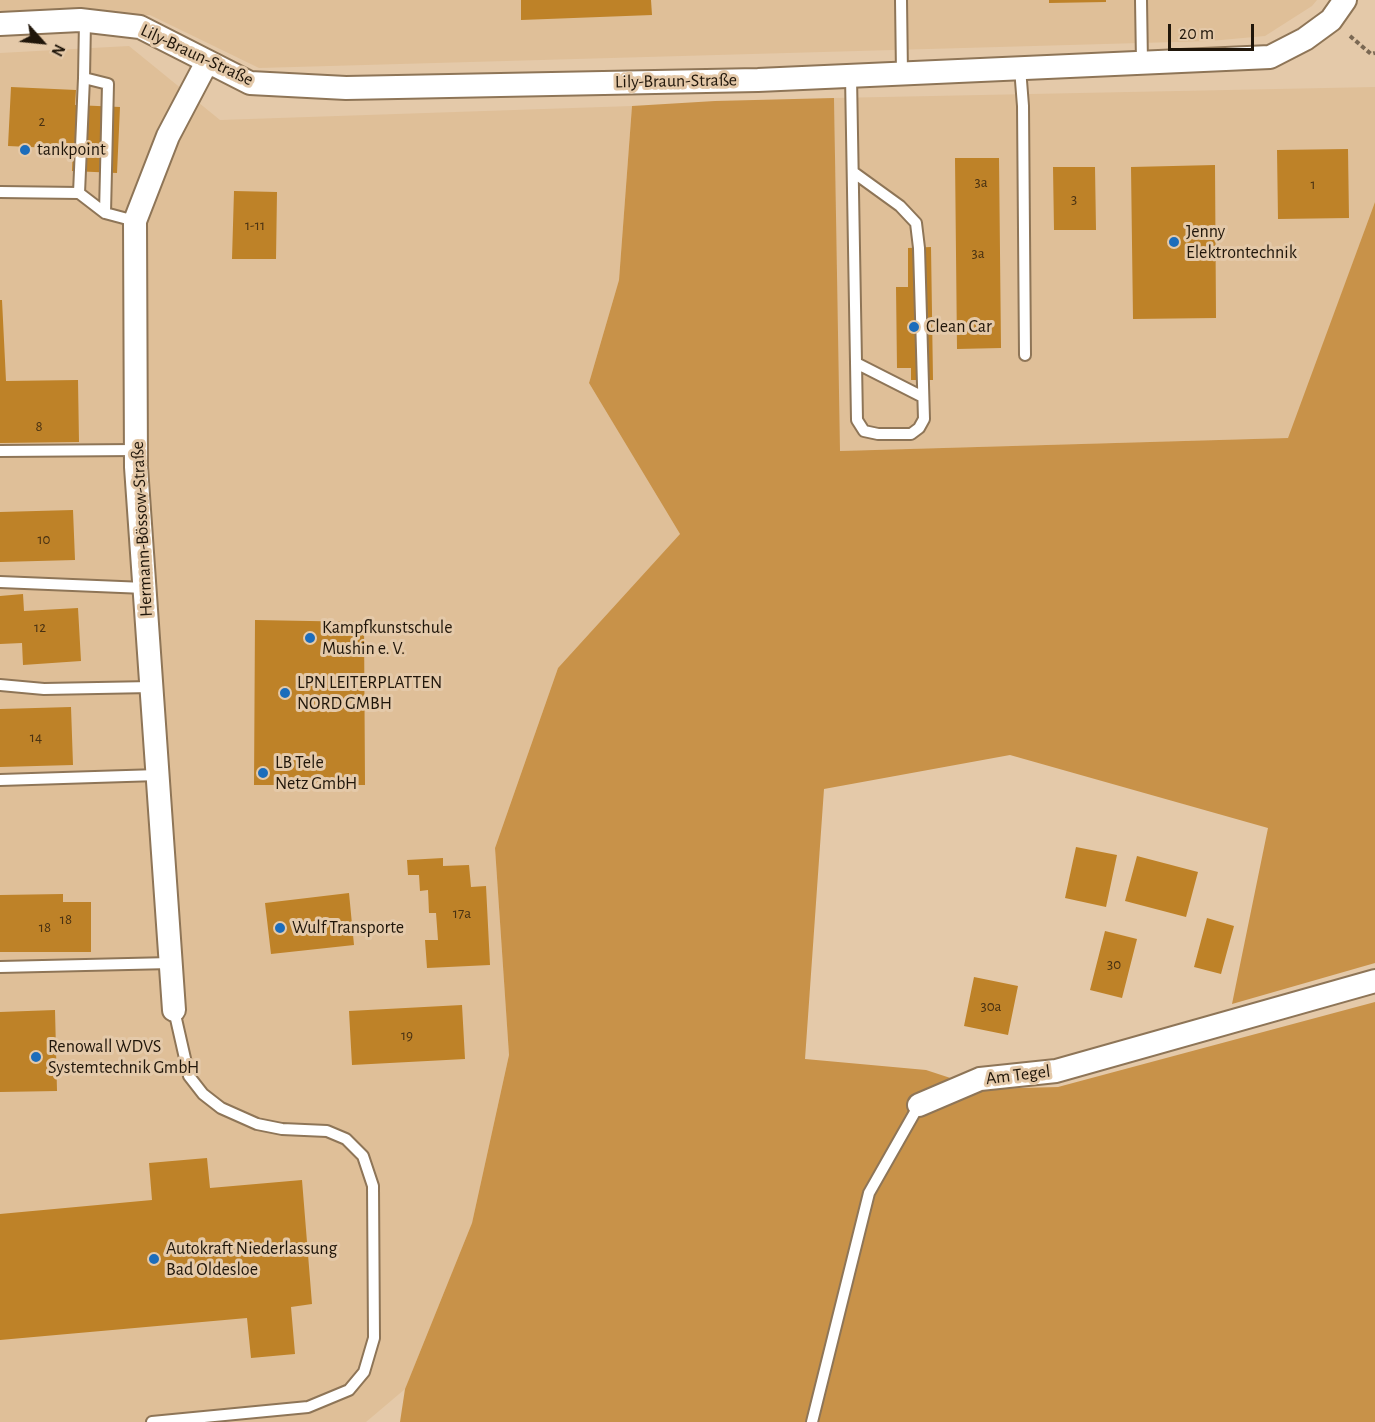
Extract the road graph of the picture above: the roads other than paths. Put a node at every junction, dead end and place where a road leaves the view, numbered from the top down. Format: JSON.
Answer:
{"nodes":[{"id":1,"x":901,"y":0,"type":"edge"},
{"id":2,"x":1141,"y":0,"type":"edge"},
{"id":3,"x":1345,"y":0,"type":"edge"},
{"id":4,"x":86,"y":21,"type":"junction"},
{"id":5,"x":0,"y":24,"type":"edge"},
{"id":6,"x":207,"y":62,"type":"junction"},
{"id":7,"x":1142,"y":62,"type":"junction"},
{"id":8,"x":1020,"y":67,"type":"junction"},
{"id":9,"x":902,"y":73,"type":"junction"},
{"id":10,"x":852,"y":76,"type":"junction"},
{"id":11,"x":84,"y":78,"type":"junction"},
{"id":12,"x":853,"y":172,"type":"junction"},
{"id":13,"x":0,"y":192,"type":"edge"},
{"id":14,"x":79,"y":193,"type":"junction"},
{"id":15,"x":105,"y":213,"type":"junction"},
{"id":16,"x":135,"y":220,"type":"junction"},
{"id":17,"x":1025,"y":355,"type":"dead end"},
{"id":18,"x":856,"y":363,"type":"junction"},
{"id":19,"x":923,"y":397,"type":"junction"},
{"id":20,"x":137,"y":450,"type":"junction"},
{"id":21,"x":0,"y":451,"type":"edge"},
{"id":22,"x":0,"y":582,"type":"edge"},
{"id":23,"x":145,"y":588,"type":"junction"},
{"id":24,"x":0,"y":685,"type":"edge"},
{"id":25,"x":152,"y":687,"type":"junction"},
{"id":26,"x":158,"y":776,"type":"junction"},
{"id":27,"x":0,"y":780,"type":"edge"},
{"id":28,"x":171,"y":963,"type":"junction"},
{"id":29,"x":0,"y":967,"type":"edge"},
{"id":30,"x":1375,"y":981,"type":"edge"},
{"id":31,"x":174,"y":1010,"type":"joint"},
{"id":32,"x":919,"y":1105,"type":"joint"},
{"id":33,"x":152,"y":1422,"type":"edge"},
{"id":34,"x":812,"y":1422,"type":"edge"}],
"edges":[{"from":1,"to":9,"type":"lane"},
{"from":2,"to":7,"type":"lane"},
{"from":3,"to":7,"type":"street","name":"Lily-Braun-Straße"},
{"from":4,"to":5,"type":"street","name":"Lily-Braun-Straße"},
{"from":4,"to":6,"type":"street","name":"Lily-Braun-Straße"},
{"from":4,"to":11,"type":"lane"},
{"from":6,"to":10,"type":"street","name":"Lily-Braun-Straße"},
{"from":6,"to":16,"type":"street","name":"Hermann-Bössow-Straße"},
{"from":7,"to":8,"type":"street","name":"Lily-Braun-Straße"},
{"from":8,"to":9,"type":"street","name":"Lily-Braun-Straße"},
{"from":8,"to":17,"type":"lane"},
{"from":9,"to":10,"type":"street","name":"Lily-Braun-Straße"},
{"from":10,"to":12,"type":"lane"},
{"from":11,"to":14,"type":"lane"},
{"from":11,"to":15,"type":"lane"},
{"from":12,"to":18,"type":"lane"},
{"from":12,"to":19,"type":"lane"},
{"from":13,"to":14,"type":"lane"},
{"from":14,"to":15,"type":"lane"},
{"from":15,"to":16,"type":"lane"},
{"from":16,"to":20,"type":"street","name":"Hermann-Bössow-Straße"},
{"from":18,"to":19,"type":"lane"},
{"from":18,"to":19,"type":"lane"},
{"from":20,"to":21,"type":"lane"},
{"from":20,"to":23,"type":"street","name":"Hermann-Bössow-Straße"},
{"from":22,"to":23,"type":"lane"},
{"from":23,"to":25,"type":"street","name":"Hermann-Bössow-Straße"},
{"from":24,"to":25,"type":"lane"},
{"from":25,"to":26,"type":"street","name":"Hermann-Bössow-Straße"},
{"from":26,"to":27,"type":"lane"},
{"from":26,"to":28,"type":"street","name":"Hermann-Bössow-Straße"},
{"from":28,"to":29,"type":"lane"},
{"from":28,"to":31,"type":"street","name":"Hermann-Bössow-Straße"},
{"from":30,"to":32,"type":"street","name":"Am Tegel"},
{"from":31,"to":33,"type":"lane"},
{"from":32,"to":34,"type":"lane","name":"Am Tegel"}]}
